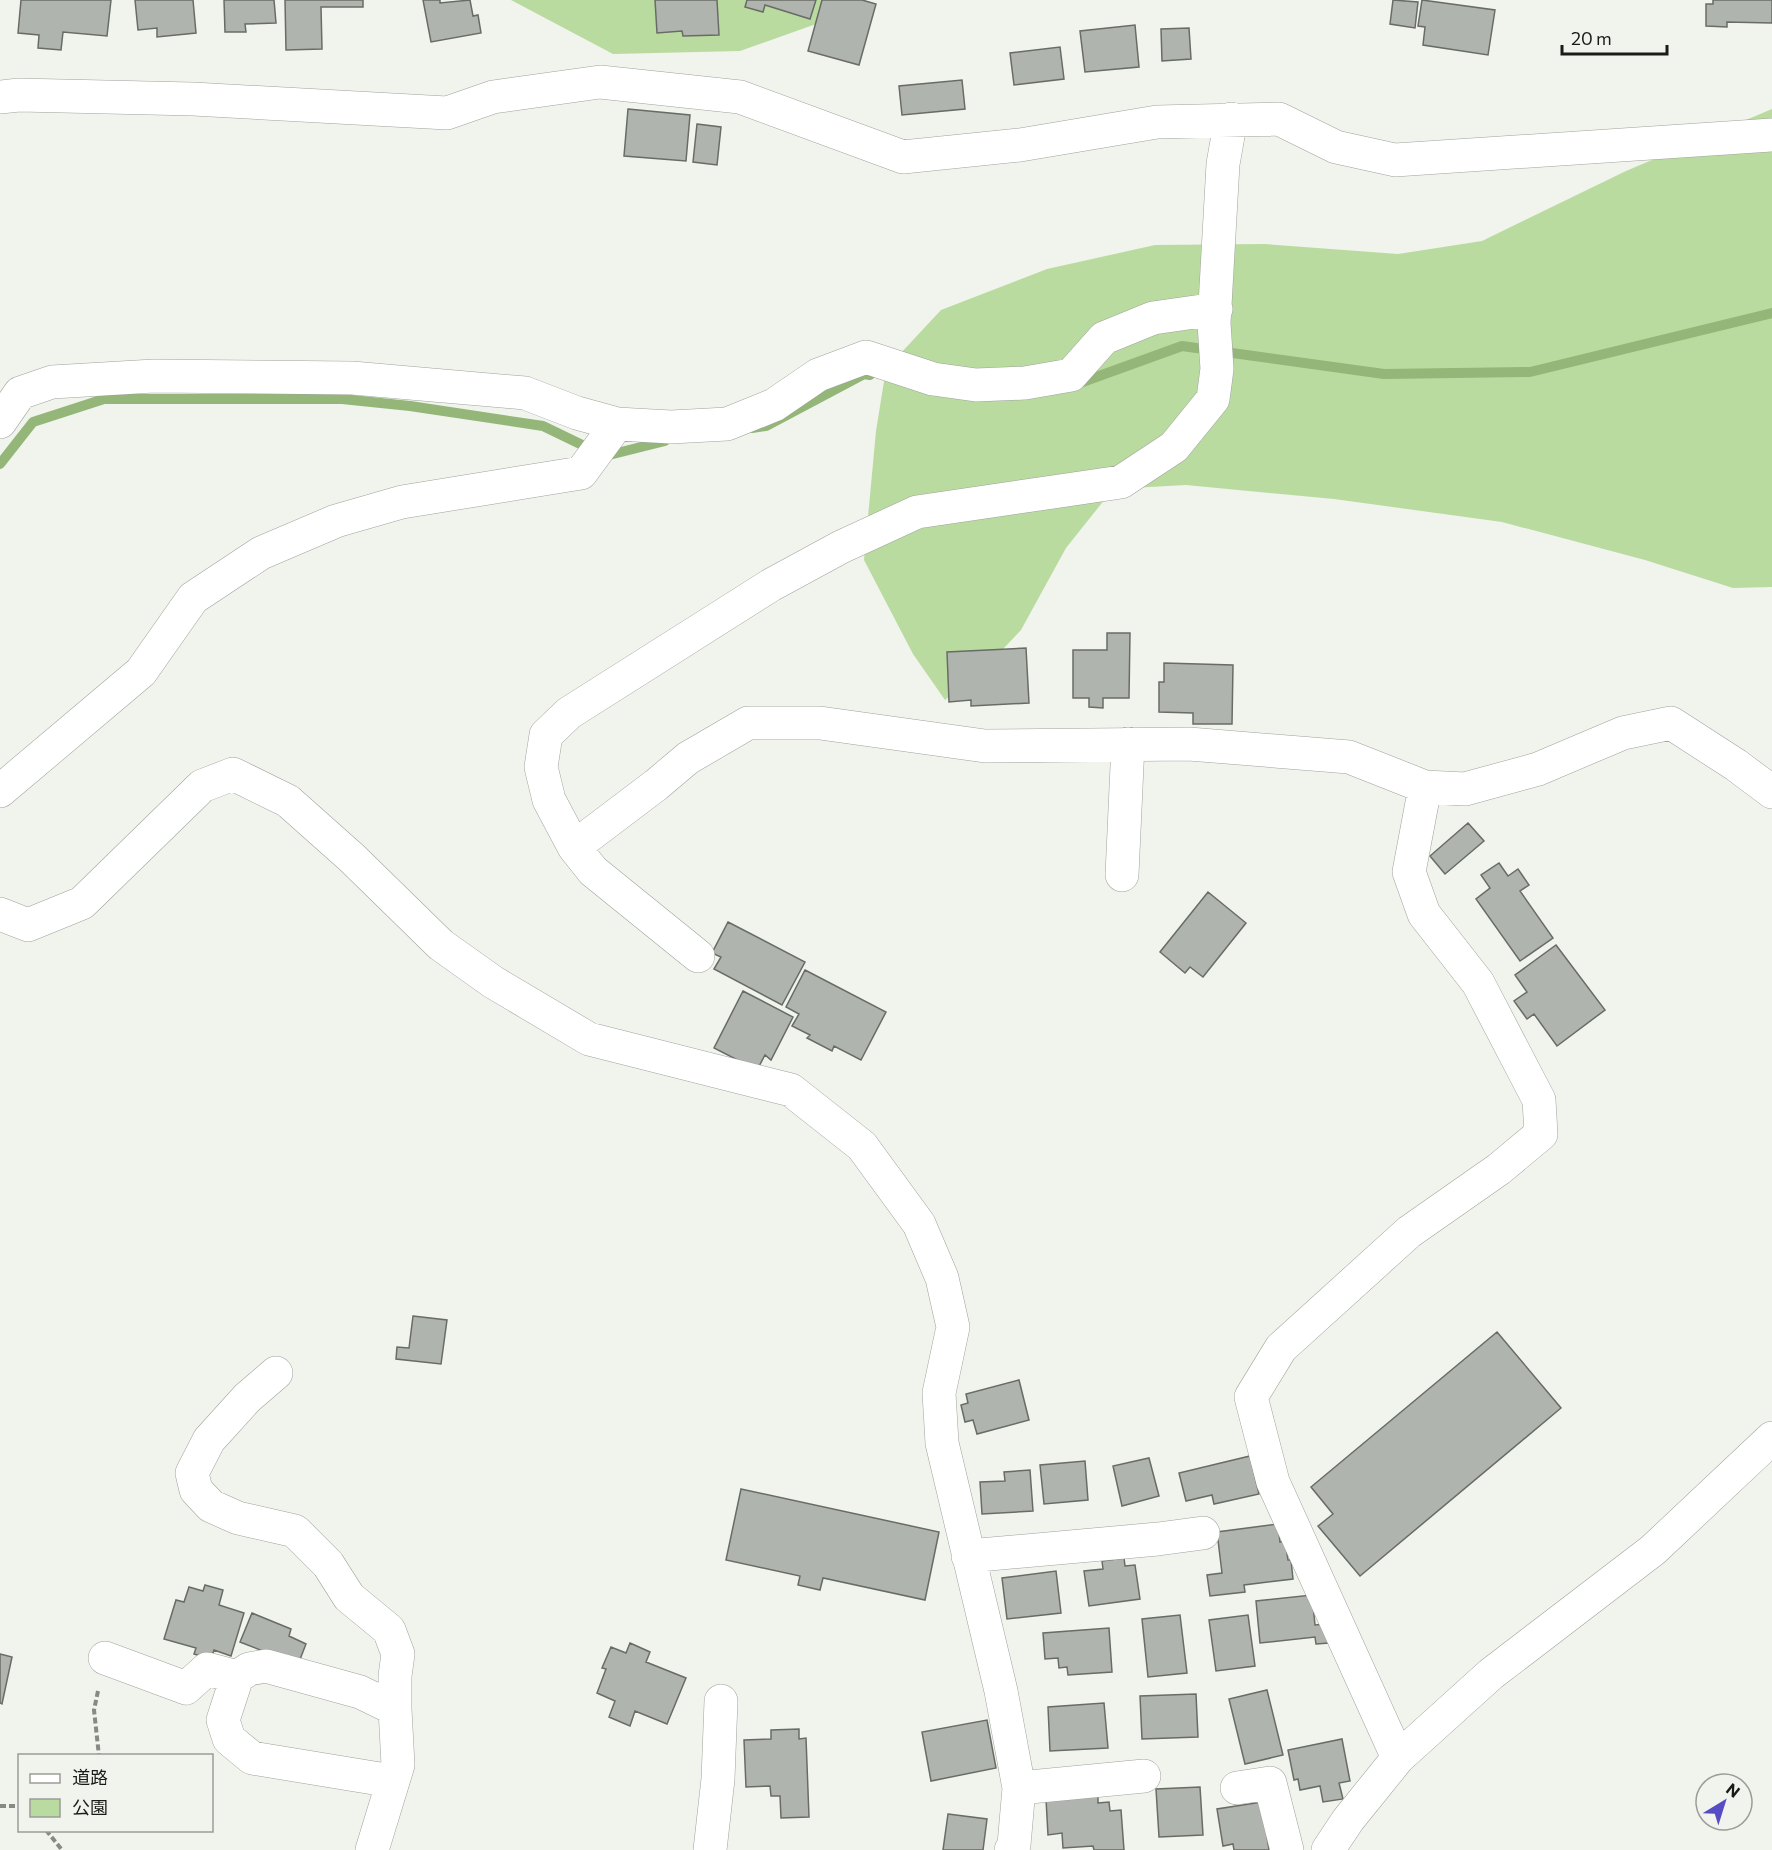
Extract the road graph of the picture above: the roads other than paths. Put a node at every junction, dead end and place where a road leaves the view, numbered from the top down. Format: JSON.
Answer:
{"nodes":[{"id":1,"x":0,"y":97,"type":"edge"},
{"id":2,"x":1231,"y":119,"type":"junction"},
{"id":3,"x":1772,"y":135,"type":"edge"},
{"id":4,"x":1215,"y":316,"type":"junction"},
{"id":5,"x":0,"y":422,"type":"edge"},
{"id":6,"x":614,"y":428,"type":"junction"},
{"id":7,"x":1128,"y":744,"type":"junction"},
{"id":8,"x":1425,"y":787,"type":"junction"},
{"id":9,"x":0,"y":791,"type":"edge"},
{"id":10,"x":1772,"y":792,"type":"edge"},
{"id":11,"x":574,"y":847,"type":"junction"},
{"id":12,"x":1122,"y":875,"type":"dead end"},
{"id":13,"x":0,"y":914,"type":"edge"},
{"id":14,"x":698,"y":956,"type":"dead end"},
{"id":15,"x":276,"y":1373,"type":"dead end"},
{"id":16,"x":1772,"y":1437,"type":"edge"},
{"id":17,"x":1203,"y":1533,"type":"dead end"},
{"id":18,"x":968,"y":1556,"type":"junction"},
{"id":19,"x":105,"y":1658,"type":"road end"},
{"id":20,"x":237,"y":1677,"type":"junction"},
{"id":21,"x":721,"y":1701,"type":"dead end"},
{"id":22,"x":395,"y":1709,"type":"junction"},
{"id":23,"x":1398,"y":1758,"type":"junction"},
{"id":24,"x":1144,"y":1776,"type":"dead end"},
{"id":25,"x":392,"y":1781,"type":"junction"},
{"id":26,"x":1019,"y":1788,"type":"junction"},
{"id":27,"x":1237,"y":1788,"type":"dead end"},
{"id":28,"x":372,"y":1850,"type":"edge"},
{"id":29,"x":710,"y":1850,"type":"edge"},
{"id":30,"x":1011,"y":1850,"type":"edge"},
{"id":31,"x":1287,"y":1850,"type":"edge"},
{"id":32,"x":1328,"y":1850,"type":"edge"}],
"edges":[{"from":1,"to":2,"type":"street"},
{"from":2,"to":3,"type":"street"},
{"from":2,"to":4,"type":"street"},
{"from":4,"to":6,"type":"street"},
{"from":4,"to":11,"type":"street"},
{"from":5,"to":6,"type":"street"},
{"from":6,"to":9,"type":"street"},
{"from":7,"to":8,"type":"street"},
{"from":7,"to":11,"type":"street"},
{"from":7,"to":12,"type":"street"},
{"from":8,"to":10,"type":"street"},
{"from":8,"to":23,"type":"street"},
{"from":11,"to":14,"type":"street"},
{"from":13,"to":18,"type":"street"},
{"from":15,"to":22,"type":"street"},
{"from":16,"to":23,"type":"street"},
{"from":17,"to":18,"type":"street"},
{"from":18,"to":26,"type":"street"},
{"from":19,"to":20,"type":"street"},
{"from":20,"to":22,"type":"street"},
{"from":20,"to":25,"type":"street"},
{"from":21,"to":29,"type":"street"},
{"from":22,"to":25,"type":"street"},
{"from":23,"to":32,"type":"street"},
{"from":24,"to":26,"type":"street"},
{"from":25,"to":28,"type":"street"},
{"from":26,"to":30,"type":"street"},
{"from":27,"to":31,"type":"street"}]}
